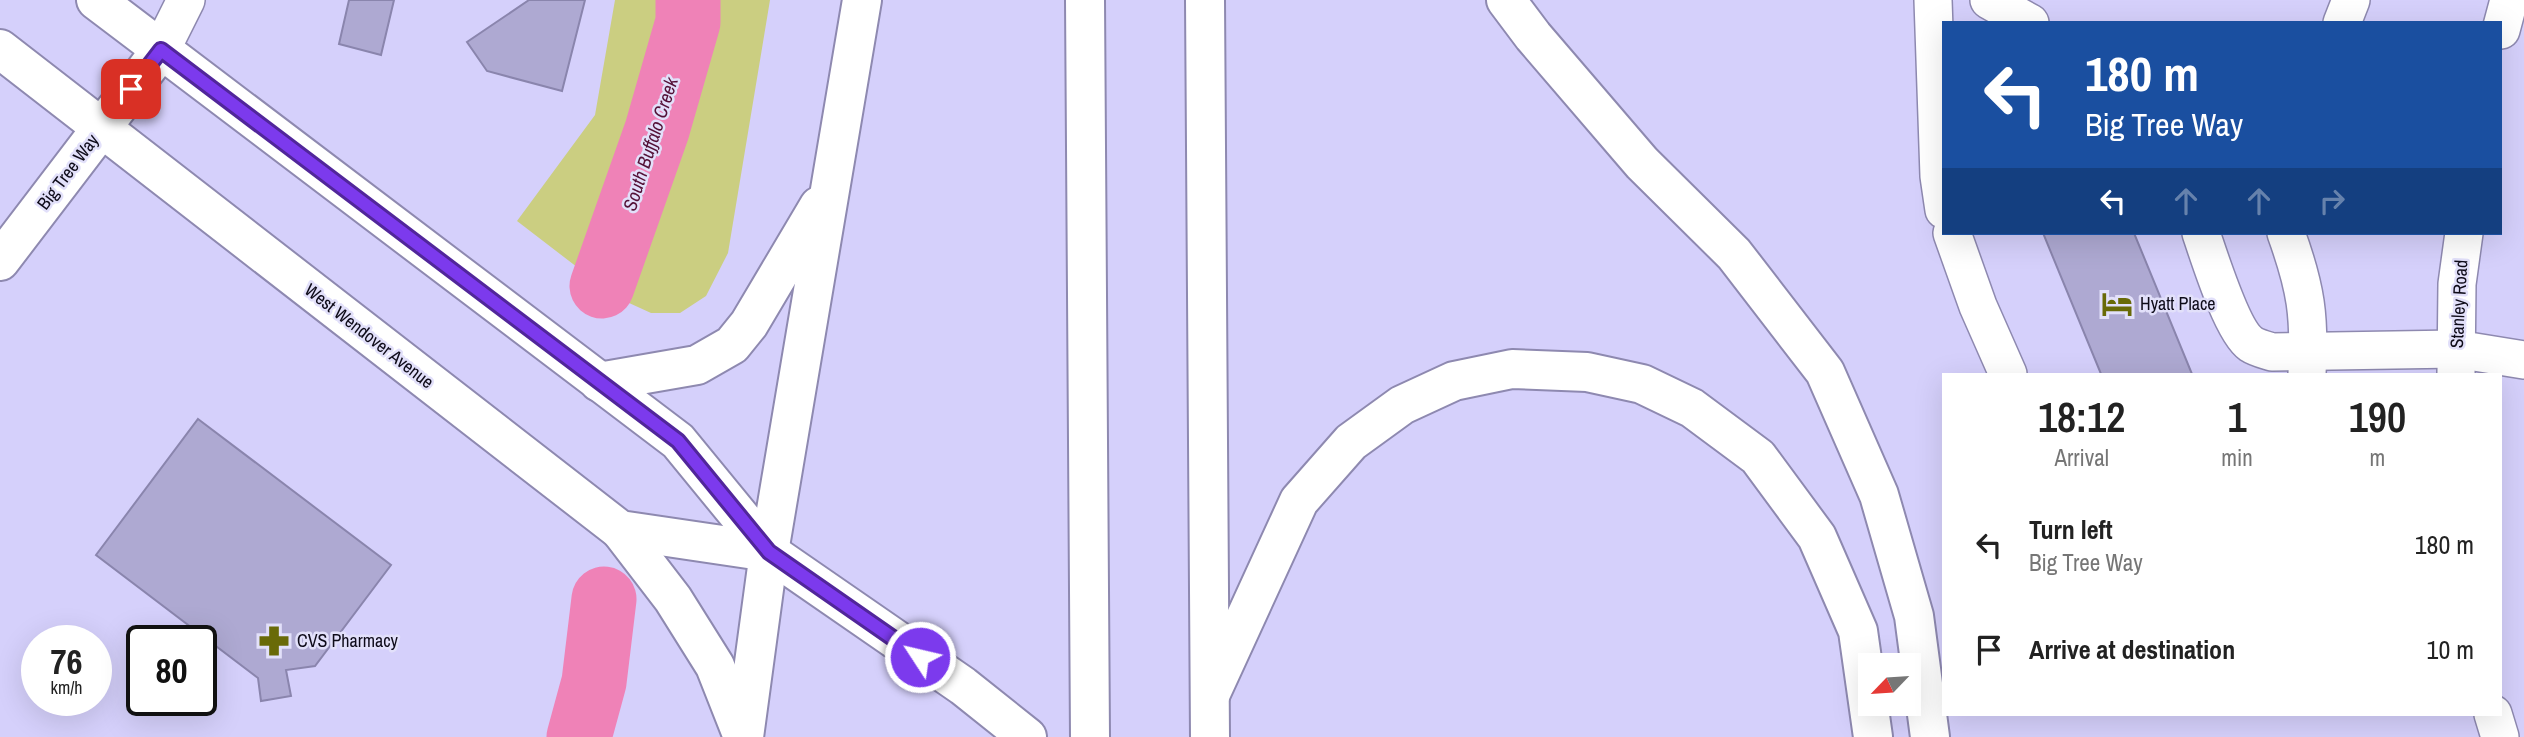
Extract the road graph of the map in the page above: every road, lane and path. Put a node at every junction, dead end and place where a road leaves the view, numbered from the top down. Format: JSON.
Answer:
{"nodes":[{"id":1,"x":96,"y":0,"type":"edge"},
{"id":2,"x":186,"y":0,"type":"edge"},
{"id":3,"x":862,"y":0,"type":"edge"},
{"id":4,"x":1085,"y":0,"type":"edge"},
{"id":5,"x":1205,"y":0,"type":"edge"},
{"id":6,"x":1506,"y":0,"type":"edge"},
{"id":7,"x":1933,"y":0,"type":"edge"},
{"id":8,"x":1989,"y":0,"type":"edge"},
{"id":9,"x":2351,"y":0,"type":"edge"},
{"id":10,"x":2509,"y":0,"type":"edge"},
{"id":11,"x":2026,"y":21,"type":"edge"},
{"id":12,"x":2343,"y":21,"type":"edge"},
{"id":13,"x":2502,"y":26,"type":"edge"},
{"id":14,"x":0,"y":49,"type":"edge"},
{"id":15,"x":161,"y":50,"type":"junction"},
{"id":16,"x":101,"y":128,"type":"junction"},
{"id":17,"x":831,"y":186,"type":"junction"},
{"id":18,"x":1942,"y":196,"type":"edge"},
{"id":19,"x":1953,"y":235,"type":"edge"},
{"id":20,"x":2202,"y":235,"type":"edge"},
{"id":21,"x":2287,"y":235,"type":"edge"},
{"id":22,"x":2464,"y":235,"type":"edge"},
{"id":23,"x":0,"y":261,"type":"edge"},
{"id":24,"x":2524,"y":360,"type":"edge"},
{"id":25,"x":2456,"y":362,"type":"edge"},
{"id":26,"x":2308,"y":364,"type":"edge"},
{"id":27,"x":2008,"y":373,"type":"edge"},
{"id":28,"x":599,"y":382,"type":"junction"},
{"id":29,"x":620,"y":530,"type":"junction"},
{"id":30,"x":769,"y":552,"type":"junction"},
{"id":31,"x":1210,"y":695,"type":"junction"},
{"id":32,"x":2494,"y":716,"type":"edge"},
{"id":33,"x":743,"y":737,"type":"edge"},
{"id":34,"x":1027,"y":737,"type":"edge"},
{"id":35,"x":1090,"y":737,"type":"edge"},
{"id":36,"x":1210,"y":737,"type":"edge"},
{"id":37,"x":1873,"y":737,"type":"edge"},
{"id":38,"x":1930,"y":737,"type":"edge"},
{"id":39,"x":2500,"y":737,"type":"edge"}],
"edges":[{"from":1,"to":15,"type":"main road","name":"West Wendover Avenue"},
{"from":2,"to":15,"type":"street"},
{"from":3,"to":17,"type":"main road"},
{"from":4,"to":35,"type":"main road"},
{"from":5,"to":31,"type":"main road"},
{"from":6,"to":38,"type":"main road"},
{"from":7,"to":18,"type":"street"},
{"from":8,"to":11,"type":"street"},
{"from":9,"to":12,"type":"street"},
{"from":10,"to":13,"type":"street"},
{"from":14,"to":16,"type":"main road","name":"West Wendover Avenue"},
{"from":15,"to":16,"type":"main road","name":"Big Tree Way"},
{"from":15,"to":28,"type":"main road","name":"West Wendover Avenue"},
{"from":16,"to":23,"type":"main road","name":"Big Tree Way"},
{"from":16,"to":29,"type":"main road","name":"West Wendover Avenue"},
{"from":17,"to":28,"type":"main road"},
{"from":17,"to":30,"type":"main road"},
{"from":19,"to":27,"type":"street"},
{"from":20,"to":26,"type":"street"},
{"from":21,"to":26,"type":"street"},
{"from":22,"to":25,"type":"street","name":"Stanley Road"},
{"from":24,"to":25,"type":"street"},
{"from":25,"to":26,"type":"street"},
{"from":28,"to":30,"type":"main road","name":"West Wendover Avenue"},
{"from":29,"to":30,"type":"main road","name":"West Wendover Avenue"},
{"from":29,"to":33,"type":"main road"},
{"from":30,"to":33,"type":"main road"},
{"from":30,"to":34,"type":"main road","name":"West Wendover Avenue"},
{"from":31,"to":36,"type":"main road"},
{"from":31,"to":37,"type":"main road"},
{"from":32,"to":39,"type":"street"}]}
